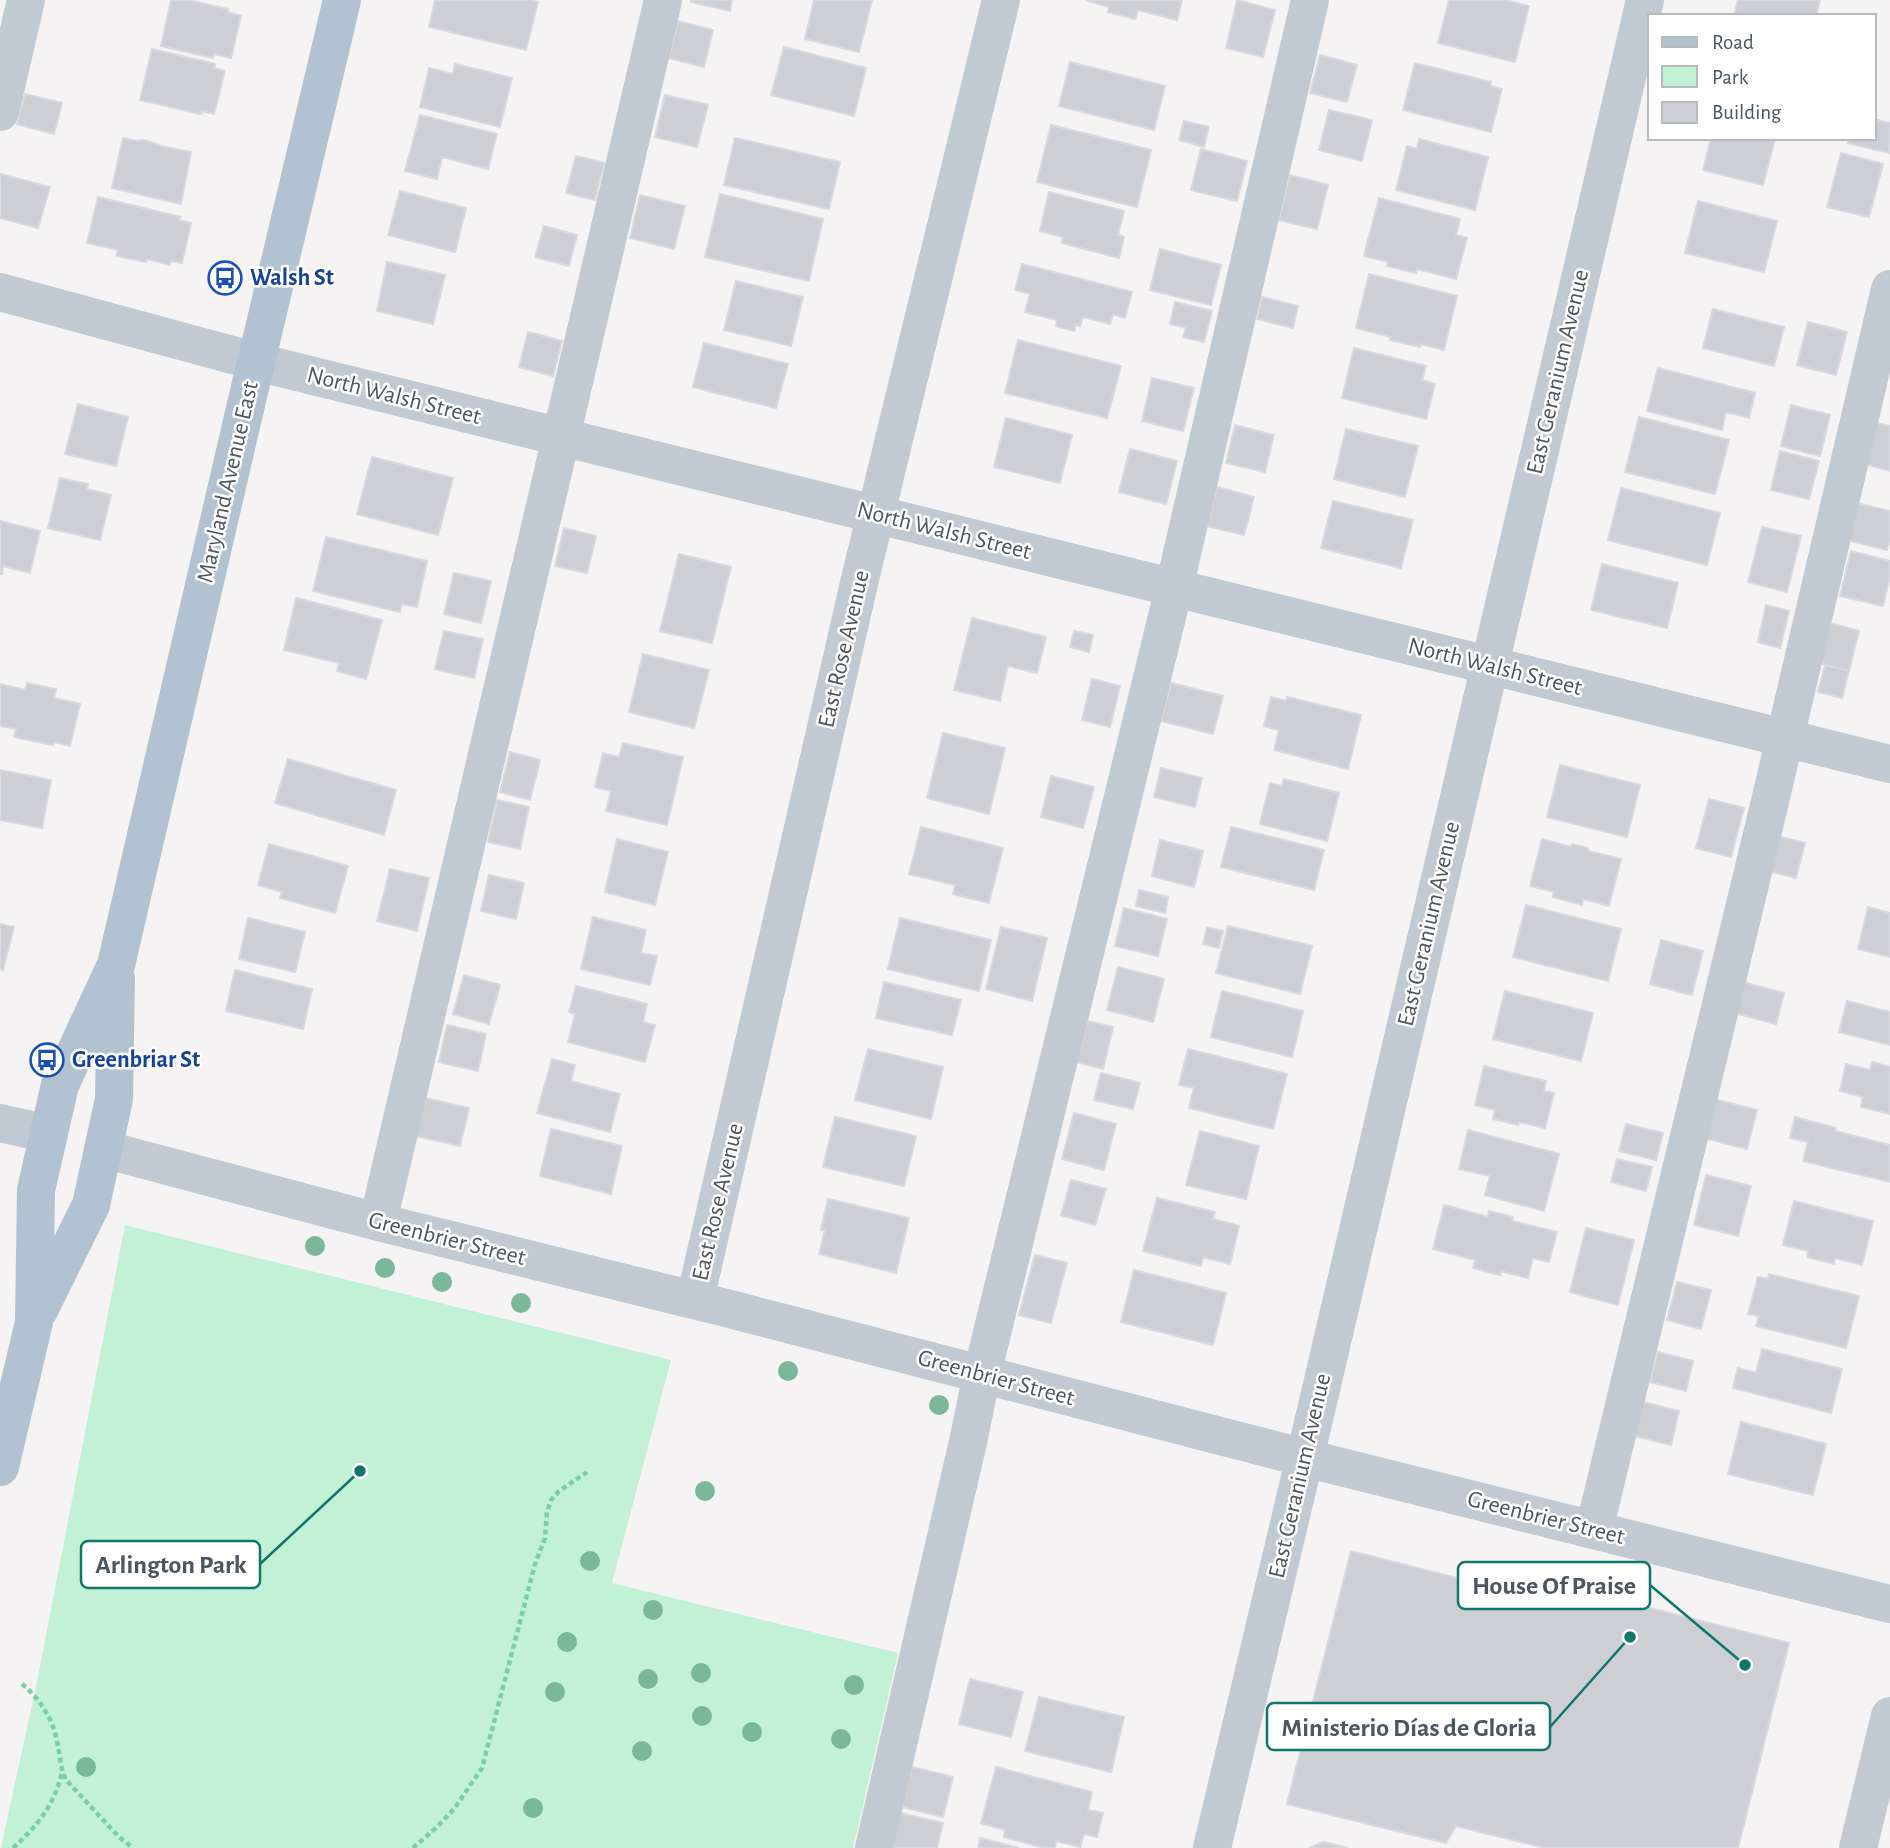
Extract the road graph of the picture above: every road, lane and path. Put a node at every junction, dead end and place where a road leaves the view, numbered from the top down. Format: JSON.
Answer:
{"nodes":[{"id":1,"x":26,"y":0,"type":"edge"},
{"id":2,"x":342,"y":0,"type":"edge"},
{"id":3,"x":663,"y":0,"type":"edge"},
{"id":4,"x":1001,"y":0,"type":"edge"},
{"id":5,"x":1310,"y":0,"type":"edge"},
{"id":6,"x":1645,"y":0,"type":"edge"},
{"id":7,"x":0,"y":112,"type":"edge"},
{"id":8,"x":1890,"y":289,"type":"edge"},
{"id":9,"x":0,"y":292,"type":"edge"},
{"id":10,"x":256,"y":362,"type":"junction"},
{"id":11,"x":561,"y":437,"type":"junction"},
{"id":12,"x":876,"y":514,"type":"junction"},
{"id":13,"x":1174,"y":588,"type":"junction"},
{"id":14,"x":1490,"y":666,"type":"junction"},
{"id":15,"x":1784,"y":738,"type":"junction"},
{"id":16,"x":1890,"y":764,"type":"edge"},
{"id":17,"x":116,"y":965,"type":"junction"},
{"id":18,"x":0,"y":1123,"type":"edge"},
{"id":19,"x":49,"y":1134,"type":"junction"},
{"id":20,"x":103,"y":1149,"type":"junction"},
{"id":21,"x":378,"y":1222,"type":"junction"},
{"id":22,"x":695,"y":1300,"type":"junction"},
{"id":23,"x":34,"y":1322,"type":"junction"},
{"id":24,"x":982,"y":1374,"type":"junction"},
{"id":25,"x":1305,"y":1458,"type":"junction"},
{"id":26,"x":0,"y":1467,"type":"edge"},
{"id":27,"x":587,"y":1472,"type":"dead end"},
{"id":28,"x":1594,"y":1530,"type":"junction"},
{"id":29,"x":1890,"y":1604,"type":"edge"},
{"id":30,"x":22,"y":1684,"type":"dead end"},
{"id":31,"x":1890,"y":1716,"type":"edge"},
{"id":32,"x":62,"y":1772,"type":"junction"},
{"id":33,"x":13,"y":1848,"type":"edge"},
{"id":34,"x":133,"y":1848,"type":"edge"},
{"id":35,"x":412,"y":1848,"type":"edge"},
{"id":36,"x":874,"y":1848,"type":"edge"},
{"id":37,"x":1212,"y":1848,"type":"edge"},
{"id":38,"x":1858,"y":1848,"type":"edge"}],
"edges":[{"from":1,"to":7,"type":"street"},
{"from":2,"to":10,"type":"main road","name":"Maryland Avenue East"},
{"from":3,"to":11,"type":"street"},
{"from":4,"to":12,"type":"street","name":"East Rose Avenue"},
{"from":5,"to":13,"type":"street"},
{"from":6,"to":14,"type":"street","name":"East Geranium Avenue"},
{"from":8,"to":15,"type":"street"},
{"from":9,"to":10,"type":"street","name":"North Walsh Street"},
{"from":10,"to":11,"type":"street","name":"North Walsh Street"},
{"from":10,"to":17,"type":"main road","name":"Maryland Avenue East"},
{"from":11,"to":12,"type":"street","name":"North Walsh Street"},
{"from":11,"to":21,"type":"street"},
{"from":12,"to":13,"type":"street","name":"North Walsh Street"},
{"from":12,"to":22,"type":"street","name":"East Rose Avenue"},
{"from":13,"to":14,"type":"street","name":"North Walsh Street"},
{"from":13,"to":24,"type":"street"},
{"from":14,"to":15,"type":"street","name":"North Walsh Street"},
{"from":14,"to":25,"type":"street","name":"East Geranium Avenue"},
{"from":15,"to":16,"type":"street","name":"North Walsh Street"},
{"from":15,"to":28,"type":"street"},
{"from":17,"to":19,"type":"main road","name":"Maryland Avenue East"},
{"from":17,"to":20,"type":"main road","name":"Maryland Avenue East"},
{"from":18,"to":19,"type":"street"},
{"from":19,"to":23,"type":"main road","name":"Maryland Avenue East"},
{"from":20,"to":21,"type":"street","name":"Greenbrier Street"},
{"from":20,"to":23,"type":"main road","name":"Maryland Avenue East"},
{"from":21,"to":22,"type":"street","name":"Greenbrier Street"},
{"from":22,"to":24,"type":"street","name":"Greenbrier Street"},
{"from":23,"to":26,"type":"main road","name":"Maryland Avenue East"},
{"from":24,"to":25,"type":"street","name":"Greenbrier Street"},
{"from":24,"to":36,"type":"street"},
{"from":25,"to":28,"type":"street","name":"Greenbrier Street"},
{"from":25,"to":37,"type":"street","name":"East Geranium Avenue"},
{"from":27,"to":35,"type":"path"},
{"from":28,"to":29,"type":"street","name":"Greenbrier Street"},
{"from":30,"to":32,"type":"path"},
{"from":31,"to":38,"type":"street"},
{"from":32,"to":33,"type":"path"},
{"from":32,"to":34,"type":"path"}]}
